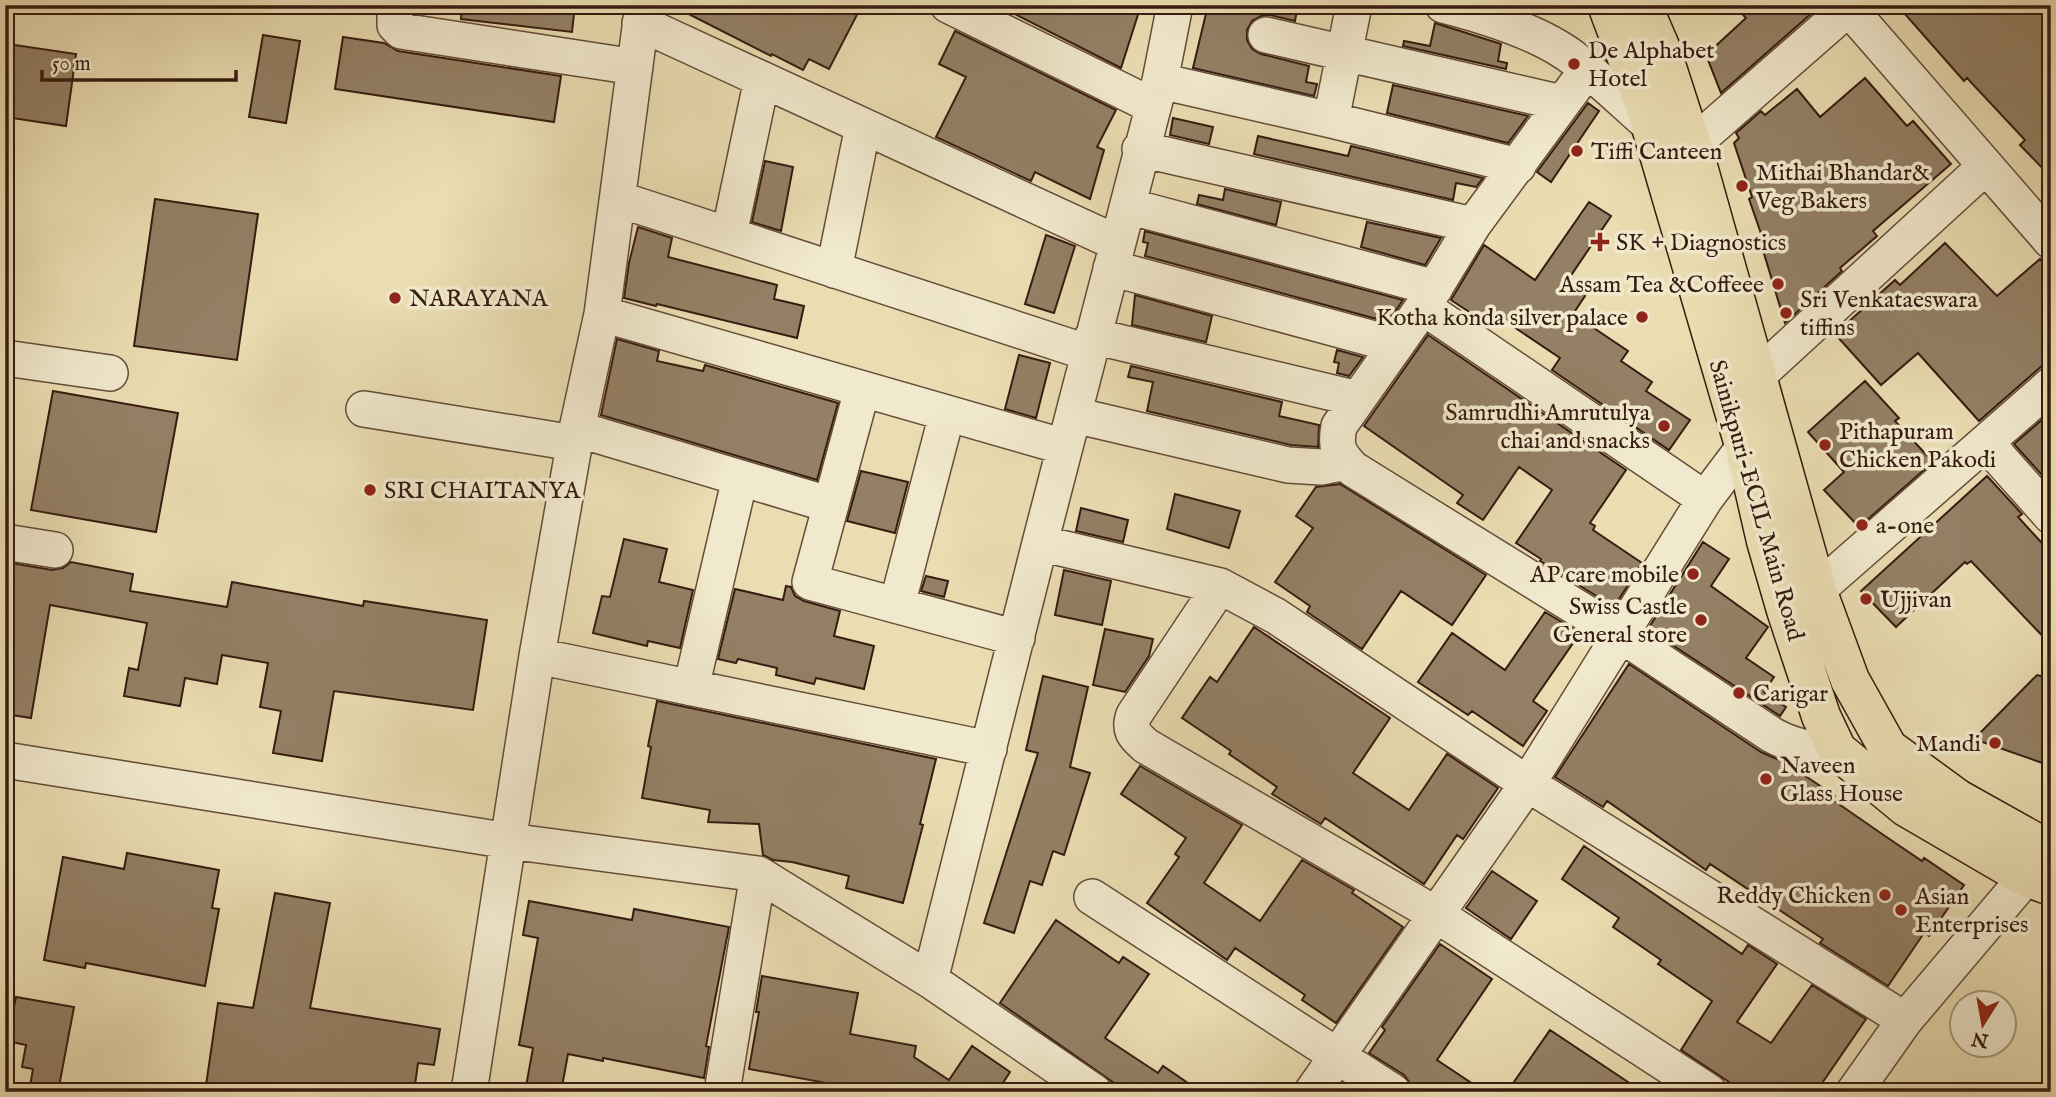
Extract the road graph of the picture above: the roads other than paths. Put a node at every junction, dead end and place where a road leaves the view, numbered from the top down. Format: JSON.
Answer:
{"nodes":[{"id":1,"x":395,"y":5,"type":"edge"},
{"id":2,"x":947,"y":5,"type":"edge"},
{"id":3,"x":1175,"y":5,"type":"edge"},
{"id":4,"x":1354,"y":5,"type":"edge"},
{"id":5,"x":1443,"y":5,"type":"edge"},
{"id":6,"x":1607,"y":5,"type":"edge"},
{"id":7,"x":1642,"y":5,"type":"edge"},
{"id":8,"x":1849,"y":6,"type":"edge"},
{"id":9,"x":642,"y":14,"type":"edge"},
{"id":10,"x":1266,"y":35,"type":"dead end"},
{"id":11,"x":1344,"y":53,"type":"junction"},
{"id":12,"x":635,"y":67,"type":"junction"},
{"id":13,"x":1587,"y":69,"type":"junction"},
{"id":14,"x":762,"y":79,"type":"junction"},
{"id":15,"x":1156,"y":94,"type":"junction"},
{"id":16,"x":1562,"y":103,"type":"junction"},
{"id":17,"x":1331,"y":120,"type":"junction"},
{"id":18,"x":1650,"y":125,"type":"junction"},
{"id":19,"x":863,"y":126,"type":"junction"},
{"id":20,"x":1692,"y":145,"type":"junction"},
{"id":21,"x":1140,"y":149,"type":"junction"},
{"id":22,"x":1518,"y":166,"type":"junction"},
{"id":23,"x":1986,"y":166,"type":"junction"},
{"id":24,"x":618,"y":199,"type":"junction"},
{"id":25,"x":1128,"y":206,"type":"junction"},
{"id":26,"x":1473,"y":225,"type":"junction"},
{"id":27,"x":729,"y":235,"type":"junction"},
{"id":28,"x":2051,"y":241,"type":"edge"},
{"id":29,"x":1114,"y":256,"type":"junction"},
{"id":30,"x":834,"y":270,"type":"junction"},
{"id":31,"x":1429,"y":297,"type":"junction"},
{"id":32,"x":602,"y":314,"type":"junction"},
{"id":33,"x":1091,"y":345,"type":"junction"},
{"id":34,"x":1396,"y":345,"type":"junction"},
{"id":35,"x":5,"y":358,"type":"edge"},
{"id":36,"x":110,"y":373,"type":"dead end"},
{"id":37,"x":1757,"y":376,"type":"junction"},
{"id":38,"x":2051,"y":386,"type":"edge"},
{"id":39,"x":862,"y":390,"type":"junction"},
{"id":40,"x":1357,"y":399,"type":"junction"},
{"id":41,"x":365,"y":409,"type":"dead end"},
{"id":42,"x":947,"y":414,"type":"junction"},
{"id":43,"x":1768,"y":417,"type":"junction"},
{"id":44,"x":1069,"y":431,"type":"junction"},
{"id":45,"x":575,"y":436,"type":"junction"},
{"id":46,"x":1987,"y":444,"type":"junction"},
{"id":47,"x":1744,"y":445,"type":"junction"},
{"id":48,"x":1346,"y":462,"type":"junction"},
{"id":49,"x":740,"y":478,"type":"junction"},
{"id":50,"x":1705,"y":499,"type":"junction"},
{"id":51,"x":831,"y":505,"type":"junction"},
{"id":52,"x":2051,"y":516,"type":"edge"},
{"id":53,"x":5,"y":542,"type":"edge"},
{"id":54,"x":1040,"y":543,"type":"junction"},
{"id":55,"x":55,"y":550,"type":"dead end"},
{"id":56,"x":1220,"y":586,"type":"junction"},
{"id":57,"x":1817,"y":590,"type":"junction"},
{"id":58,"x":897,"y":605,"type":"junction"},
{"id":59,"x":1620,"y":635,"type":"junction"},
{"id":60,"x":1017,"y":638,"type":"junction"},
{"id":61,"x":537,"y":656,"type":"junction"},
{"id":62,"x":691,"y":688,"type":"junction"},
{"id":63,"x":989,"y":749,"type":"junction"},
{"id":64,"x":1838,"y":750,"type":"junction"},
{"id":65,"x":5,"y":760,"type":"edge"},
{"id":66,"x":1528,"y":784,"type":"junction"},
{"id":67,"x":509,"y":841,"type":"junction"},
{"id":68,"x":2042,"y":871,"type":"edge"},
{"id":69,"x":758,"y":874,"type":"junction"},
{"id":70,"x":1093,"y":897,"type":"dead end"},
{"id":71,"x":1437,"y":915,"type":"junction"},
{"id":72,"x":930,"y":980,"type":"junction"},
{"id":73,"x":1905,"y":1020,"type":"junction"},
{"id":74,"x":1336,"y":1056,"type":"junction"},
{"id":75,"x":469,"y":1092,"type":"edge"},
{"id":76,"x":722,"y":1092,"type":"edge"},
{"id":77,"x":1094,"y":1092,"type":"edge"},
{"id":78,"x":1312,"y":1092,"type":"edge"},
{"id":79,"x":1393,"y":1092,"type":"edge"},
{"id":80,"x":1709,"y":1092,"type":"edge"},
{"id":81,"x":1854,"y":1092,"type":"edge"}],
"edges":[{"from":1,"to":12,"type":"street"},
{"from":2,"to":15,"type":"street"},
{"from":3,"to":15,"type":"street"},
{"from":4,"to":11,"type":"street"},
{"from":5,"to":13,"type":"street"},
{"from":6,"to":18,"type":"main road","name":"Sainikpuri-ECIL Main Road"},
{"from":7,"to":20,"type":"main road","name":"Sainikpuri-ECIL Main Road"},
{"from":8,"to":20,"type":"street"},
{"from":8,"to":23,"type":"street"},
{"from":9,"to":12,"type":"street"},
{"from":9,"to":14,"type":"street"},
{"from":10,"to":11,"type":"street"},
{"from":11,"to":16,"type":"street"},
{"from":11,"to":17,"type":"street"},
{"from":12,"to":24,"type":"street"},
{"from":13,"to":16,"type":"street"},
{"from":13,"to":18,"type":"street"},
{"from":14,"to":19,"type":"street"},
{"from":14,"to":27,"type":"street"},
{"from":15,"to":17,"type":"street"},
{"from":15,"to":21,"type":"street"},
{"from":16,"to":22,"type":"street"},
{"from":17,"to":22,"type":"street"},
{"from":18,"to":47,"type":"main road","name":"Sainikpuri-ECIL Main Road"},
{"from":19,"to":29,"type":"street"},
{"from":19,"to":30,"type":"street"},
{"from":20,"to":37,"type":"main road","name":"Sainikpuri-ECIL Main Road"},
{"from":21,"to":25,"type":"street"},
{"from":21,"to":26,"type":"street"},
{"from":22,"to":26,"type":"street"},
{"from":23,"to":28,"type":"street"},
{"from":23,"to":37,"type":"street"},
{"from":24,"to":27,"type":"street"},
{"from":24,"to":32,"type":"street"},
{"from":25,"to":29,"type":"street"},
{"from":25,"to":31,"type":"street"},
{"from":26,"to":31,"type":"street"},
{"from":27,"to":30,"type":"street"},
{"from":29,"to":33,"type":"street"},
{"from":29,"to":34,"type":"street"},
{"from":30,"to":33,"type":"street"},
{"from":31,"to":34,"type":"street"},
{"from":31,"to":50,"type":"street"},
{"from":32,"to":39,"type":"street"},
{"from":32,"to":45,"type":"street"},
{"from":33,"to":40,"type":"street"},
{"from":33,"to":44,"type":"street"},
{"from":34,"to":40,"type":"street"},
{"from":35,"to":36,"type":"street"},
{"from":37,"to":43,"type":"main road","name":"Sainikpuri-ECIL Main Road"},
{"from":38,"to":46,"type":"street"},
{"from":39,"to":42,"type":"street"},
{"from":39,"to":51,"type":"street"},
{"from":40,"to":48,"type":"street"},
{"from":41,"to":45,"type":"street"},
{"from":42,"to":44,"type":"street"},
{"from":42,"to":58,"type":"street"},
{"from":43,"to":47,"type":"street"},
{"from":43,"to":57,"type":"main road","name":"Sainikpuri-ECIL Main Road"},
{"from":44,"to":48,"type":"street"},
{"from":44,"to":54,"type":"street"},
{"from":45,"to":49,"type":"street"},
{"from":45,"to":61,"type":"street"},
{"from":46,"to":52,"type":"street"},
{"from":46,"to":57,"type":"street"},
{"from":47,"to":50,"type":"street"},
{"from":47,"to":64,"type":"main road","name":"Sainikpuri-ECIL Main Road"},
{"from":48,"to":59,"type":"street"},
{"from":49,"to":51,"type":"street"},
{"from":49,"to":62,"type":"street"},
{"from":50,"to":59,"type":"street"},
{"from":51,"to":58,"type":"street"},
{"from":53,"to":55,"type":"street"},
{"from":54,"to":56,"type":"street"},
{"from":54,"to":60,"type":"street"},
{"from":56,"to":66,"type":"street"},
{"from":56,"to":71,"type":"street"},
{"from":57,"to":68,"type":"main road","name":"Sainikpuri-ECIL Main Road"},
{"from":58,"to":60,"type":"street"},
{"from":59,"to":64,"type":"street"},
{"from":59,"to":66,"type":"street"},
{"from":60,"to":63,"type":"street"},
{"from":61,"to":62,"type":"street"},
{"from":61,"to":67,"type":"street"},
{"from":62,"to":63,"type":"street"},
{"from":63,"to":72,"type":"street"},
{"from":64,"to":68,"type":"main road","name":"Sainikpuri-ECIL Main Road"},
{"from":65,"to":67,"type":"street"},
{"from":66,"to":71,"type":"street"},
{"from":66,"to":73,"type":"street"},
{"from":67,"to":69,"type":"street"},
{"from":67,"to":75,"type":"street"},
{"from":68,"to":73,"type":"street"},
{"from":69,"to":72,"type":"street"},
{"from":69,"to":76,"type":"street"},
{"from":70,"to":74,"type":"street"},
{"from":71,"to":74,"type":"street"},
{"from":71,"to":80,"type":"street"},
{"from":72,"to":77,"type":"street"},
{"from":73,"to":81,"type":"street"},
{"from":74,"to":78,"type":"street"},
{"from":74,"to":79,"type":"street"}]}
